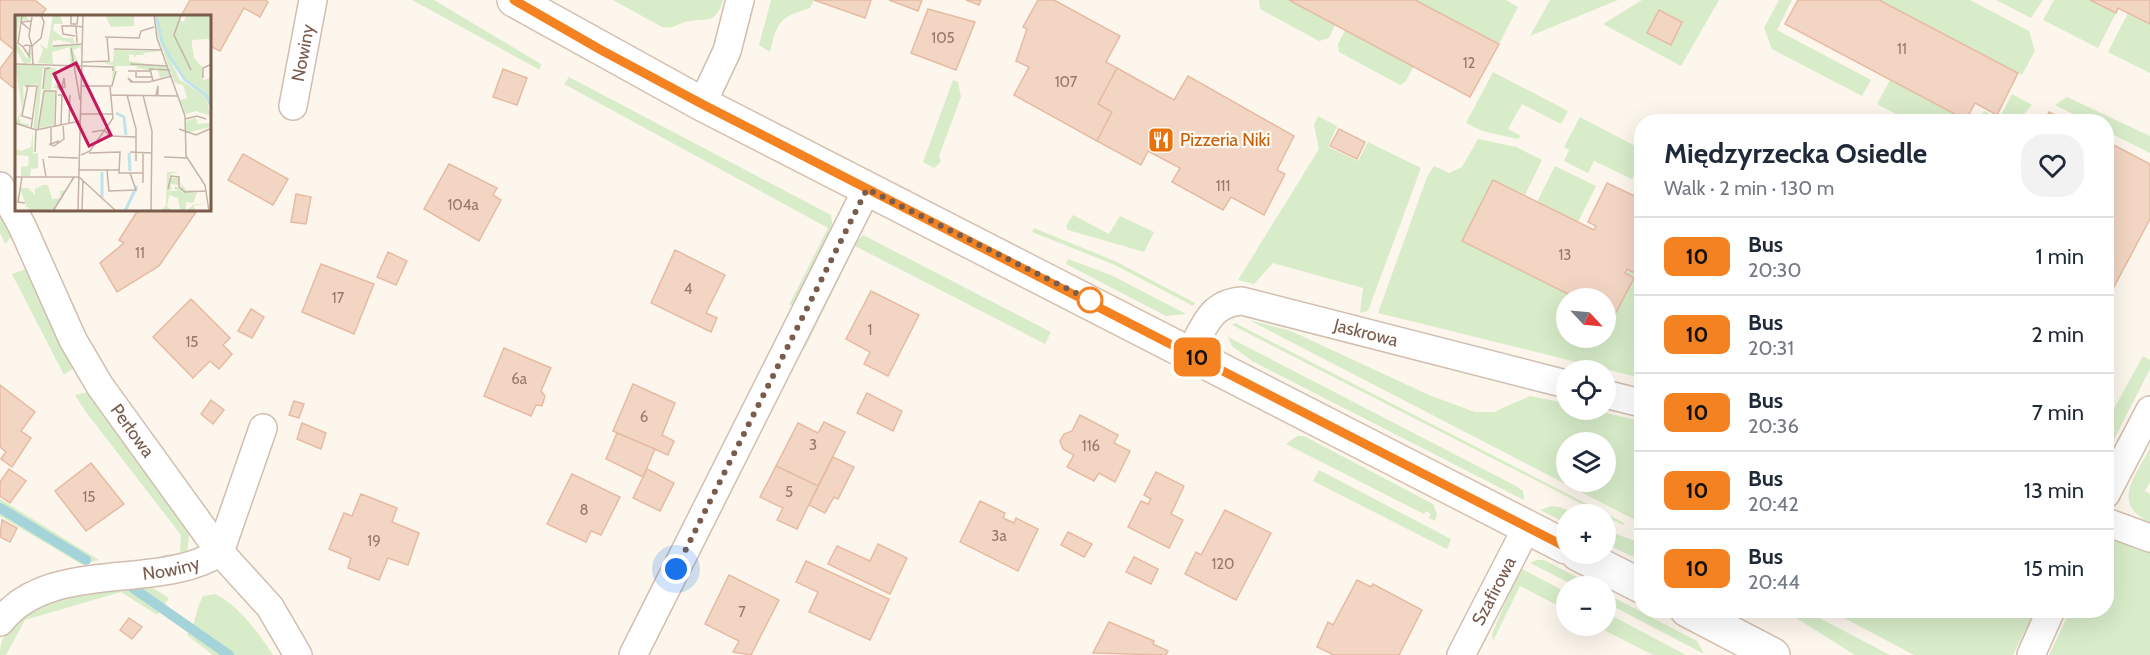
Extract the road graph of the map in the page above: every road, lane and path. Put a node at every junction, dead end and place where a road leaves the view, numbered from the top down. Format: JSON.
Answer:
{"nodes":[{"id":1,"x":313,"y":0,"type":"edge"},
{"id":2,"x":514,"y":0,"type":"edge"},
{"id":3,"x":740,"y":0,"type":"edge"},
{"id":4,"x":702,"y":104,"type":"junction"},
{"id":5,"x":293,"y":106,"type":"dead end"},
{"id":6,"x":0,"y":186,"type":"edge"},
{"id":7,"x":867,"y":189,"type":"junction"},
{"id":8,"x":1190,"y":353,"type":"junction"},
{"id":9,"x":1556,"y":381,"type":"edge"},
{"id":10,"x":1616,"y":397,"type":"edge"},
{"id":11,"x":1634,"y":401,"type":"edge"},
{"id":12,"x":2150,"y":410,"type":"edge"},
{"id":13,"x":263,"y":428,"type":"dead end"},
{"id":14,"x":2114,"y":479,"type":"edge"},
{"id":15,"x":2114,"y":525,"type":"edge"},
{"id":16,"x":1527,"y":527,"type":"junction"},
{"id":17,"x":2150,"y":538,"type":"edge"},
{"id":18,"x":1556,"y":542,"type":"edge"},
{"id":19,"x":220,"y":552,"type":"junction"},
{"id":20,"x":1598,"y":564,"type":"edge"},
{"id":21,"x":1634,"y":582,"type":"edge"},
{"id":22,"x":1702,"y":618,"type":"edge"},
{"id":23,"x":2047,"y":618,"type":"edge"},
{"id":24,"x":0,"y":622,"type":"edge"},
{"id":25,"x":298,"y":655,"type":"edge"},
{"id":26,"x":633,"y":655,"type":"edge"},
{"id":27,"x":1461,"y":655,"type":"edge"},
{"id":28,"x":1773,"y":655,"type":"edge"},
{"id":29,"x":2031,"y":655,"type":"edge"}],
"edges":[{"from":1,"to":5,"type":"street","name":"Nowiny"},
{"from":2,"to":4,"type":"main road"},
{"from":3,"to":4,"type":"street"},
{"from":4,"to":7,"type":"main road"},
{"from":6,"to":19,"type":"street","name":"Perłowa"},
{"from":7,"to":8,"type":"main road"},
{"from":7,"to":26,"type":"street"},
{"from":8,"to":9,"type":"street","name":"Jaskrowa"},
{"from":8,"to":16,"type":"main road"},
{"from":10,"to":11,"type":"street"},
{"from":12,"to":14,"type":"street"},
{"from":13,"to":19,"type":"street","name":"Nowiny"},
{"from":15,"to":17,"type":"street"},
{"from":16,"to":18,"type":"main road"},
{"from":16,"to":27,"type":"street","name":"Szafirowa"},
{"from":19,"to":24,"type":"street","name":"Nowiny"},
{"from":19,"to":25,"type":"street","name":"Perłowa"},
{"from":20,"to":21,"type":"main road"},
{"from":22,"to":28,"type":"main road"},
{"from":23,"to":29,"type":"street"}]}
